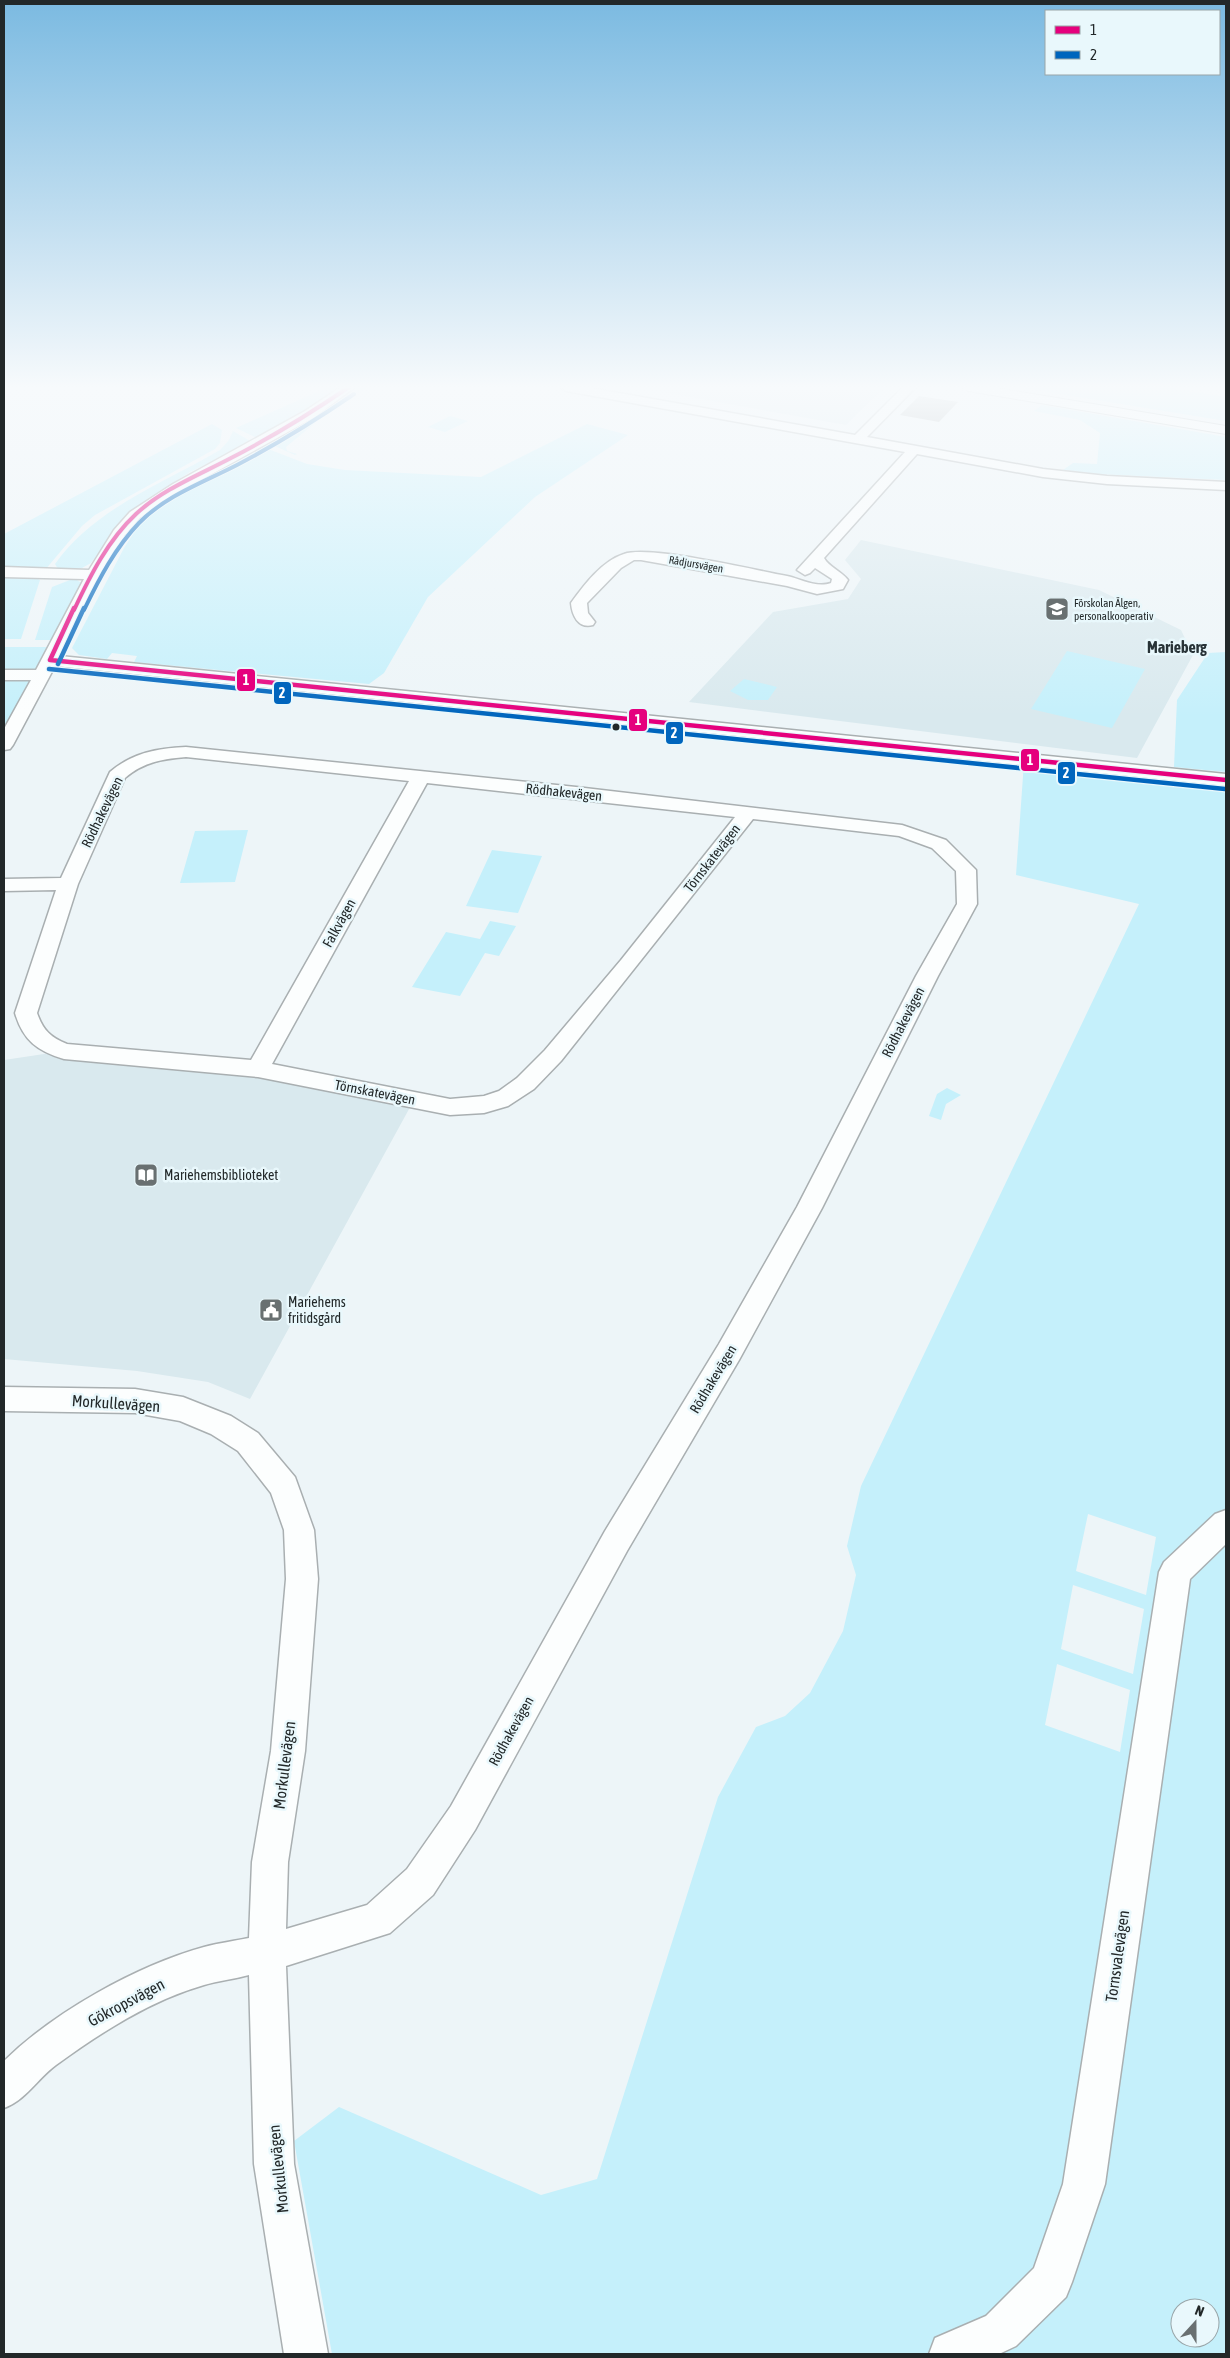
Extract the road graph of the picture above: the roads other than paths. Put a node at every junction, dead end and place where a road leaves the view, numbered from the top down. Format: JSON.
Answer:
{"nodes":[{"id":1,"x":162,"y":497,"type":"edge"},
{"id":2,"x":871,"y":497,"type":"edge"},
{"id":3,"x":816,"y":557,"type":"junction"},
{"id":4,"x":4,"y":572,"type":"edge"},
{"id":5,"x":94,"y":574,"type":"junction"},
{"id":6,"x":793,"y":582,"type":"junction"},
{"id":7,"x":587,"y":622,"type":"dead end"},
{"id":8,"x":46,"y":667,"type":"junction"},
{"id":9,"x":4,"y":676,"type":"edge"},
{"id":10,"x":4,"y":745,"type":"edge"},
{"id":11,"x":421,"y":777,"type":"junction"},
{"id":12,"x":1226,"y":780,"type":"edge"},
{"id":13,"x":748,"y":813,"type":"junction"},
{"id":14,"x":68,"y":884,"type":"junction"},
{"id":15,"x":4,"y":886,"type":"edge"},
{"id":16,"x":258,"y":1069,"type":"junction"},
{"id":17,"x":4,"y":1399,"type":"edge"},
{"id":18,"x":1226,"y":1524,"type":"edge"},
{"id":19,"x":267,"y":1953,"type":"junction"},
{"id":20,"x":4,"y":2088,"type":"edge"},
{"id":21,"x":306,"y":2354,"type":"edge"},
{"id":22,"x":951,"y":2354,"type":"edge"}],
"edges":[{"from":1,"to":5,"type":"street"},
{"from":2,"to":3,"type":"street"},
{"from":3,"to":6,"type":"street"},
{"from":3,"to":6,"type":"street","name":"Rådjursvägen"},
{"from":4,"to":5,"type":"street"},
{"from":5,"to":8,"type":"street"},
{"from":6,"to":7,"type":"street","name":"Rådjursvägen"},
{"from":8,"to":9,"type":"street"},
{"from":8,"to":10,"type":"street"},
{"from":8,"to":12,"type":"street"},
{"from":11,"to":13,"type":"street","name":"Rödhakevägen"},
{"from":11,"to":14,"type":"street","name":"Rödhakevägen"},
{"from":11,"to":16,"type":"street","name":"Falkvägen"},
{"from":13,"to":16,"type":"street","name":"Törnskatevägen"},
{"from":13,"to":19,"type":"street","name":"Rödhakevägen"},
{"from":14,"to":15,"type":"street"},
{"from":14,"to":16,"type":"street","name":"Törnskatevägen"},
{"from":17,"to":19,"type":"street","name":"Morkullevägen"},
{"from":18,"to":22,"type":"street","name":"Tornsvalevägen"},
{"from":19,"to":20,"type":"street","name":"Gökropsvägen"},
{"from":19,"to":21,"type":"street","name":"Morkullevägen"}]}
